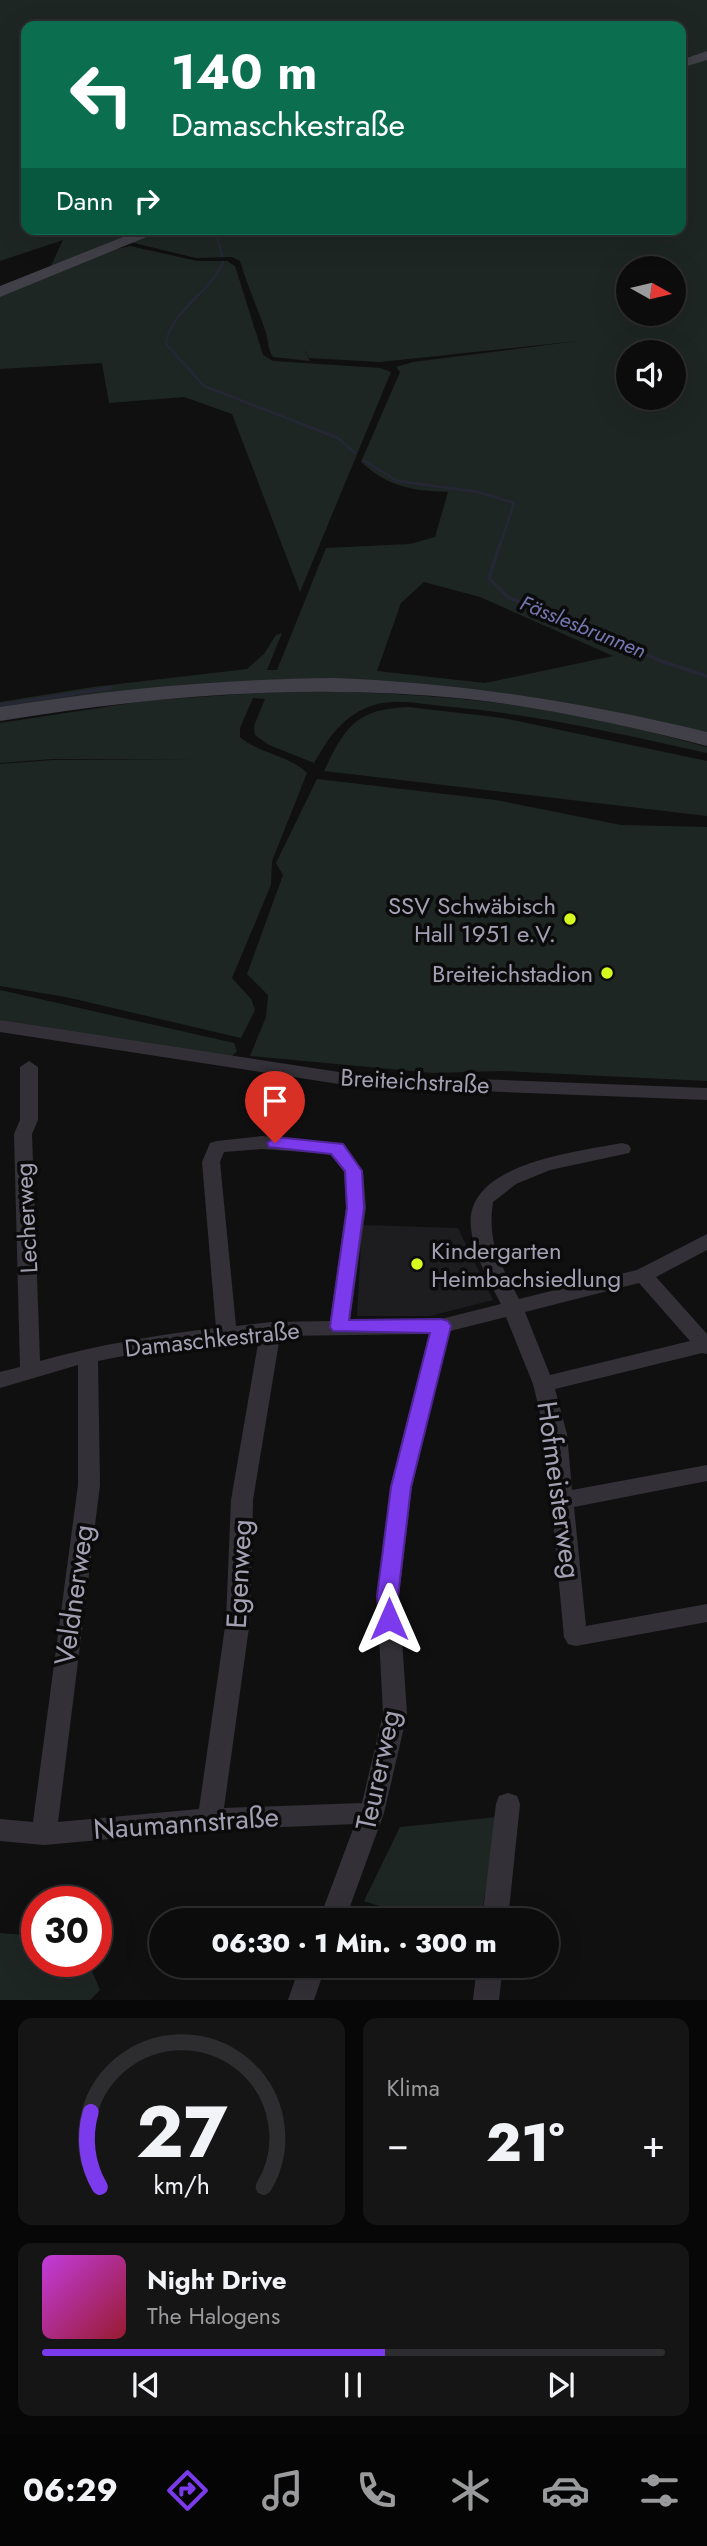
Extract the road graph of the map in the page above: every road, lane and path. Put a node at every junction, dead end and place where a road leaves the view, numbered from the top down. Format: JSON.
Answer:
{"nodes":[{"id":1,"x":707,"y":55,"type":"edge"},
{"id":2,"x":686,"y":62,"type":"edge"},
{"id":3,"x":143,"y":235,"type":"edge"},
{"id":4,"x":0,"y":292,"type":"edge"},
{"id":5,"x":0,"y":715,"type":"edge"},
{"id":6,"x":707,"y":739,"type":"edge"},
{"id":7,"x":0,"y":1026,"type":"edge"},
{"id":8,"x":29,"y":1067,"type":"dead end"},
{"id":9,"x":707,"y":1094,"type":"edge"},
{"id":10,"x":621,"y":1149,"type":"dead end"},
{"id":11,"x":707,"y":1241,"type":"edge"},
{"id":12,"x":643,"y":1275,"type":"junction"},
{"id":13,"x":513,"y":1308,"type":"junction"},
{"id":14,"x":441,"y":1326,"type":"junction"},
{"id":15,"x":339,"y":1327,"type":"junction"},
{"id":16,"x":271,"y":1329,"type":"junction"},
{"id":17,"x":227,"y":1334,"type":"junction"},
{"id":18,"x":706,"y":1346,"type":"edge"},
{"id":19,"x":88,"y":1354,"type":"junction"},
{"id":20,"x":30,"y":1370,"type":"junction"},
{"id":21,"x":0,"y":1380,"type":"edge"},
{"id":22,"x":543,"y":1384,"type":"junction"},
{"id":23,"x":707,"y":1474,"type":"edge"},
{"id":24,"x":565,"y":1500,"type":"junction"},
{"id":25,"x":707,"y":1613,"type":"edge"},
{"id":26,"x":508,"y":1804,"type":"dead end"},
{"id":27,"x":372,"y":1813,"type":"junction"},
{"id":28,"x":210,"y":1819,"type":"junction"},
{"id":29,"x":0,"y":1830,"type":"edge"},
{"id":30,"x":44,"y":1834,"type":"junction"},
{"id":31,"x":336,"y":1908,"type":"edge"},
{"id":32,"x":496,"y":1908,"type":"edge"},
{"id":33,"x":309,"y":1978,"type":"edge"},
{"id":34,"x":489,"y":1978,"type":"edge"},
{"id":35,"x":301,"y":2000,"type":"edge"},
{"id":36,"x":486,"y":2000,"type":"edge"}],
"edges":[{"from":1,"to":2,"type":"main road"},
{"from":3,"to":4,"type":"street"},
{"from":5,"to":6,"type":"main road"},
{"from":7,"to":9,"type":"street","name":"Breiteichstraße"},
{"from":8,"to":20,"type":"street","name":"Lecherweg"},
{"from":10,"to":13,"type":"street","name":"Hofmeisterweg"},
{"from":11,"to":12,"type":"street","name":"Damaschkestraße"},
{"from":12,"to":13,"type":"street","name":"Damaschkestraße"},
{"from":12,"to":18,"type":"street"},
{"from":13,"to":14,"type":"street","name":"Damaschkestraße"},
{"from":13,"to":22,"type":"street","name":"Hofmeisterweg"},
{"from":14,"to":15,"type":"street","name":"Damaschkestraße"},
{"from":14,"to":27,"type":"street","name":"Teurerweg"},
{"from":15,"to":16,"type":"street","name":"Damaschkestraße"},
{"from":15,"to":17,"type":"street"},
{"from":16,"to":17,"type":"street","name":"Damaschkestraße"},
{"from":16,"to":28,"type":"street","name":"Egenweg"},
{"from":17,"to":19,"type":"street","name":"Damaschkestraße"},
{"from":18,"to":22,"type":"street"},
{"from":19,"to":20,"type":"street","name":"Damaschkestraße"},
{"from":19,"to":30,"type":"street","name":"Veldnerweg"},
{"from":20,"to":21,"type":"street","name":"Damaschkestraße"},
{"from":22,"to":24,"type":"street","name":"Hofmeisterweg"},
{"from":23,"to":24,"type":"street"},
{"from":24,"to":25,"type":"street","name":"Hofmeisterweg"},
{"from":26,"to":32,"type":"street"},
{"from":27,"to":28,"type":"street","name":"Naumannstraße"},
{"from":27,"to":31,"type":"street","name":"Teurerweg"},
{"from":28,"to":30,"type":"street","name":"Naumannstraße"},
{"from":29,"to":30,"type":"street","name":"Naumannstraße"},
{"from":33,"to":35,"type":"street"},
{"from":34,"to":36,"type":"street"}]}
